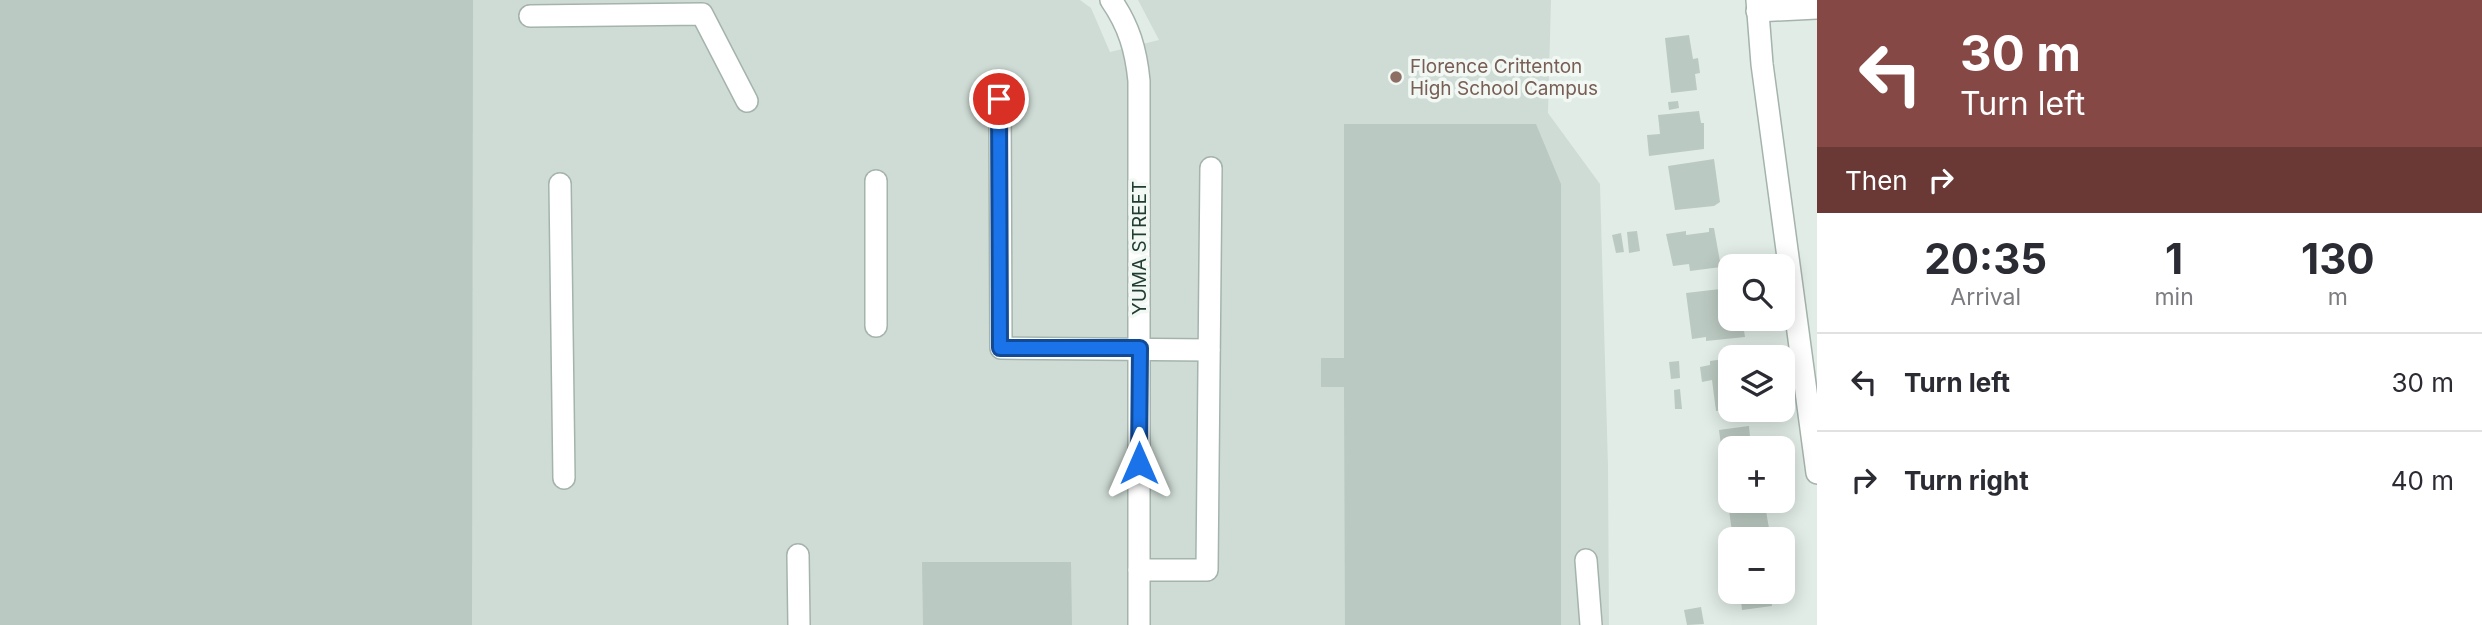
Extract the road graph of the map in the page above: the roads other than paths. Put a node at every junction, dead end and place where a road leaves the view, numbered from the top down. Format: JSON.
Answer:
{"nodes":[{"id":1,"x":1111,"y":0,"type":"edge"},
{"id":2,"x":1757,"y":5,"type":"edge"},
{"id":3,"x":1817,"y":8,"type":"edge"},
{"id":4,"x":530,"y":16,"type":"dead end"},
{"id":5,"x":999,"y":99,"type":"dead end"},
{"id":6,"x":747,"y":101,"type":"dead end"},
{"id":7,"x":1211,"y":168,"type":"dead end"},
{"id":8,"x":876,"y":181,"type":"dead end"},
{"id":9,"x":560,"y":184,"type":"dead end"},
{"id":10,"x":876,"y":326,"type":"dead end"},
{"id":11,"x":1140,"y":348,"type":"junction"},
{"id":12,"x":1209,"y":350,"type":"junction"},
{"id":13,"x":1817,"y":473,"type":"edge"},
{"id":14,"x":564,"y":478,"type":"dead end"},
{"id":15,"x":798,"y":555,"type":"dead end"},
{"id":16,"x":1586,"y":560,"type":"dead end"},
{"id":17,"x":1139,"y":570,"type":"junction"},
{"id":18,"x":799,"y":625,"type":"edge"},
{"id":19,"x":1139,"y":625,"type":"edge"},
{"id":20,"x":1591,"y":625,"type":"edge"}],
"edges":[{"from":1,"to":11,"type":"street","name":"YUMA STREET"},
{"from":2,"to":3,"type":"street"},
{"from":2,"to":13,"type":"street"},
{"from":4,"to":6,"type":"street"},
{"from":5,"to":11,"type":"street"},
{"from":7,"to":12,"type":"street"},
{"from":8,"to":10,"type":"street"},
{"from":9,"to":14,"type":"street"},
{"from":11,"to":12,"type":"street"},
{"from":11,"to":17,"type":"street","name":"YUMA STREET"},
{"from":12,"to":17,"type":"street"},
{"from":15,"to":18,"type":"street"},
{"from":16,"to":20,"type":"street"},
{"from":17,"to":19,"type":"street","name":"YUMA STREET"}]}
